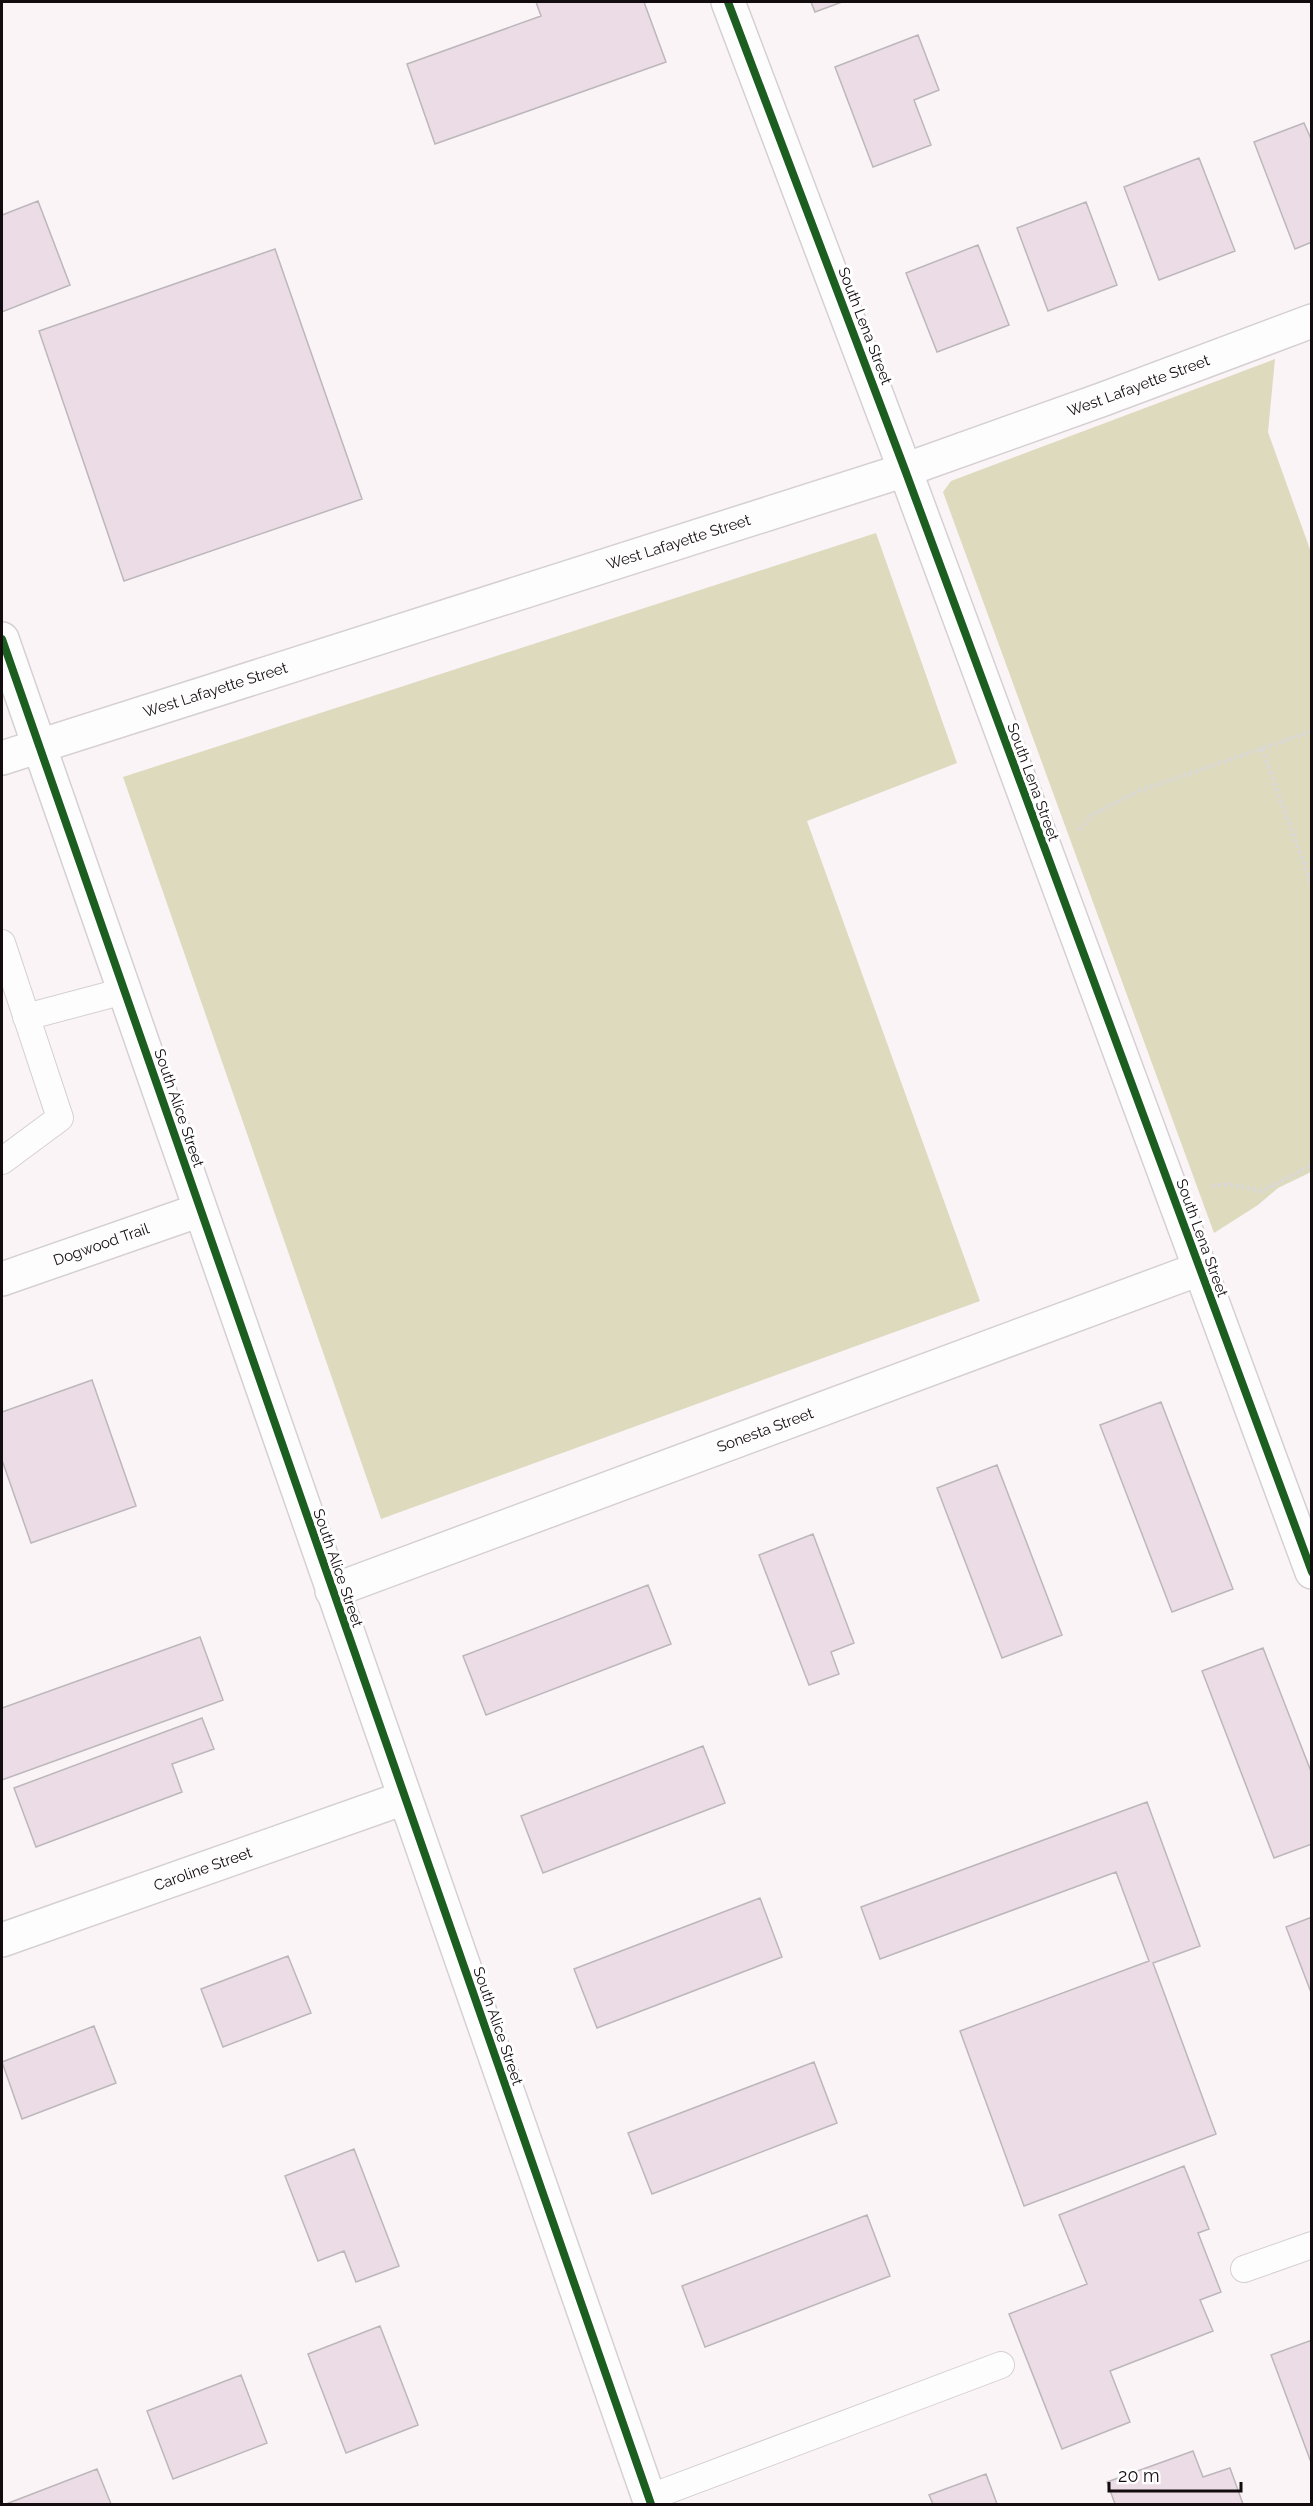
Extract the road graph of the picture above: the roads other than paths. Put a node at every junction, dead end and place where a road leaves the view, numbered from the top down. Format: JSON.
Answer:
{"nodes":[{"id":1,"x":728,"y":2,"type":"edge"},
{"id":2,"x":1311,"y":321,"type":"edge"},
{"id":3,"x":905,"y":470,"type":"junction"},
{"id":4,"x":2,"y":639,"type":"edge"},
{"id":5,"x":39,"y":746,"type":"junction"},
{"id":6,"x":2,"y":758,"type":"edge"},
{"id":7,"x":2,"y":943,"type":"edge"},
{"id":8,"x":124,"y":991,"type":"junction"},
{"id":9,"x":26,"y":1017,"type":"junction"},
{"id":10,"x":2,"y":1161,"type":"edge"},
{"id":11,"x":200,"y":1210,"type":"junction"},
{"id":12,"x":1199,"y":1269,"type":"junction"},
{"id":13,"x":2,"y":1279,"type":"edge"},
{"id":14,"x":1311,"y":1572,"type":"edge"},
{"id":15,"x":332,"y":1591,"type":"junction"},
{"id":16,"x":404,"y":1798,"type":"junction"},
{"id":17,"x":2,"y":1940,"type":"edge"},
{"id":18,"x":1311,"y":2245,"type":"edge"},
{"id":19,"x":1244,"y":2269,"type":"dead end"},
{"id":20,"x":1001,"y":2365,"type":"dead end"},
{"id":21,"x":643,"y":2502,"type":"edge"}],
"edges":[{"from":1,"to":3,"type":"street","name":"South Lena Street"},
{"from":2,"to":3,"type":"street","name":"West Lafayette Street"},
{"from":3,"to":5,"type":"street","name":"West Lafayette Street"},
{"from":3,"to":12,"type":"street","name":"South Lena Street"},
{"from":4,"to":5,"type":"street","name":"South Alice Street"},
{"from":5,"to":6,"type":"street","name":"West Lafayette Street"},
{"from":5,"to":8,"type":"street","name":"South Alice Street"},
{"from":7,"to":9,"type":"lane"},
{"from":8,"to":9,"type":"lane"},
{"from":8,"to":11,"type":"street","name":"South Alice Street"},
{"from":9,"to":10,"type":"lane"},
{"from":11,"to":13,"type":"street","name":"Dogwood Trail"},
{"from":11,"to":15,"type":"street","name":"South Alice Street"},
{"from":12,"to":14,"type":"street","name":"South Lena Street"},
{"from":12,"to":15,"type":"street","name":"Sonesta Street"},
{"from":15,"to":16,"type":"street","name":"South Alice Street"},
{"from":16,"to":17,"type":"street","name":"Caroline Street"},
{"from":16,"to":21,"type":"street","name":"South Alice Street"},
{"from":18,"to":19,"type":"lane"},
{"from":20,"to":21,"type":"lane"}]}
